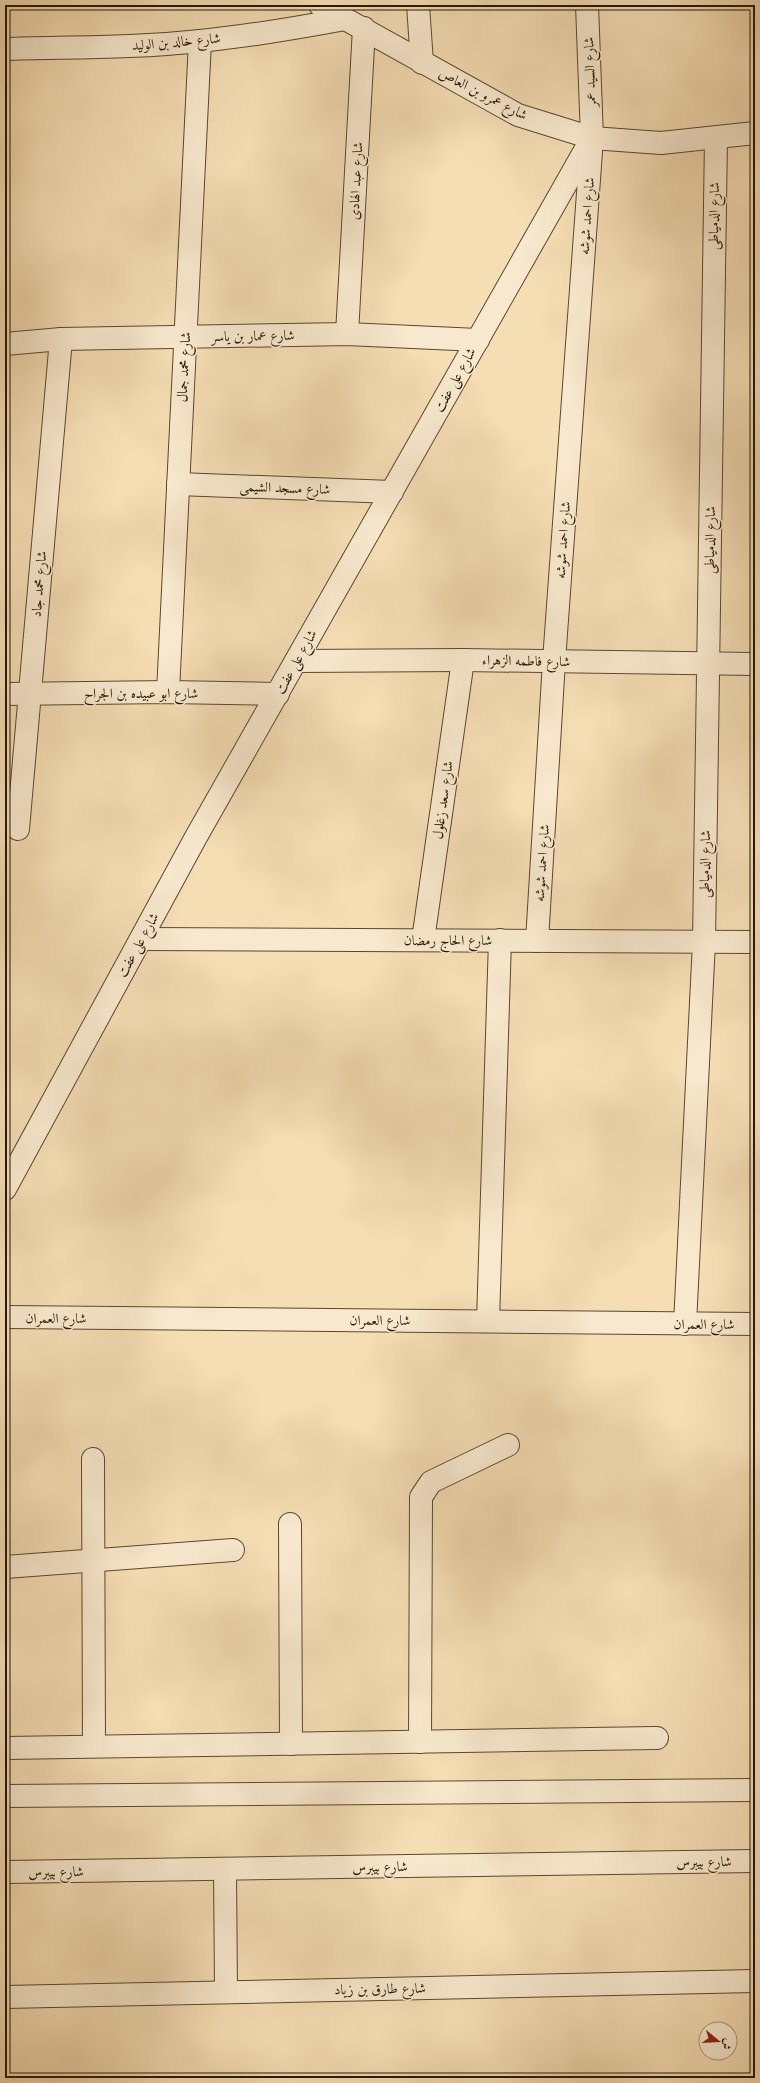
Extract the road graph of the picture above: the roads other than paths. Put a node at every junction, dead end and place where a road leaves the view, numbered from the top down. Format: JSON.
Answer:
{"nodes":[{"id":1,"x":320,"y":5,"type":"edge"},
{"id":2,"x":418,"y":5,"type":"edge"},
{"id":3,"x":587,"y":5,"type":"edge"},
{"id":4,"x":345,"y":19,"type":"junction"},
{"id":5,"x":364,"y":28,"type":"junction"},
{"id":6,"x":200,"y":41,"type":"junction"},
{"id":7,"x":5,"y":49,"type":"edge"},
{"id":8,"x":422,"y":63,"type":"junction"},
{"id":9,"x":755,"y":133,"type":"edge"},
{"id":10,"x":592,"y":138,"type":"junction"},
{"id":11,"x":716,"y":138,"type":"junction"},
{"id":12,"x":347,"y":334,"type":"junction"},
{"id":13,"x":185,"y":337,"type":"junction"},
{"id":14,"x":61,"y":339,"type":"junction"},
{"id":15,"x":478,"y":340,"type":"junction"},
{"id":16,"x":5,"y":344,"type":"edge"},
{"id":17,"x":178,"y":484,"type":"junction"},
{"id":18,"x":392,"y":492,"type":"junction"},
{"id":19,"x":463,"y":660,"type":"junction"},
{"id":20,"x":296,"y":661,"type":"junction"},
{"id":21,"x":554,"y":661,"type":"junction"},
{"id":22,"x":708,"y":663,"type":"junction"},
{"id":23,"x":755,"y":664,"type":"edge"},
{"id":24,"x":168,"y":692,"type":"junction"},
{"id":25,"x":30,"y":693,"type":"junction"},
{"id":26,"x":5,"y":694,"type":"edge"},
{"id":27,"x":278,"y":694,"type":"junction"},
{"id":28,"x":18,"y":829,"type":"dead end"},
{"id":29,"x":141,"y":938,"type":"junction"},
{"id":30,"x":423,"y":940,"type":"junction"},
{"id":31,"x":500,"y":940,"type":"junction"},
{"id":32,"x":537,"y":941,"type":"junction"},
{"id":33,"x":704,"y":942,"type":"junction"},
{"id":34,"x":755,"y":942,"type":"edge"},
{"id":35,"x":5,"y":1189,"type":"edge"},
{"id":36,"x":5,"y":1318,"type":"edge"},
{"id":37,"x":488,"y":1321,"type":"junction"},
{"id":38,"x":685,"y":1324,"type":"junction"},
{"id":39,"x":755,"y":1324,"type":"edge"},
{"id":40,"x":508,"y":1445,"type":"dead end"},
{"id":41,"x":93,"y":1459,"type":"dead end"},
{"id":42,"x":290,"y":1524,"type":"dead end"},
{"id":43,"x":233,"y":1550,"type":"dead end"},
{"id":44,"x":94,"y":1561,"type":"junction"},
{"id":45,"x":5,"y":1567,"type":"edge"},
{"id":46,"x":657,"y":1738,"type":"dead end"},
{"id":47,"x":420,"y":1742,"type":"junction"},
{"id":48,"x":291,"y":1744,"type":"junction"},
{"id":49,"x":94,"y":1746,"type":"junction"},
{"id":50,"x":5,"y":1748,"type":"edge"},
{"id":51,"x":755,"y":1790,"type":"edge"},
{"id":52,"x":5,"y":1796,"type":"edge"},
{"id":53,"x":755,"y":1861,"type":"edge"},
{"id":54,"x":224,"y":1869,"type":"junction"},
{"id":55,"x":5,"y":1872,"type":"edge"},
{"id":56,"x":755,"y":1982,"type":"edge"},
{"id":57,"x":226,"y":1992,"type":"junction"},
{"id":58,"x":5,"y":1997,"type":"edge"}],
"edges":[{"from":1,"to":4,"type":"street","name":"شارع عمرو بن العاص"},
{"from":2,"to":8,"type":"street"},
{"from":3,"to":10,"type":"street","name":"شارع السيد عمر"},
{"from":4,"to":5,"type":"street","name":"شارع عمرو بن العاص"},
{"from":4,"to":6,"type":"street","name":"شارع خالد بن الوليد"},
{"from":5,"to":8,"type":"street","name":"شارع عمرو بن العاص"},
{"from":5,"to":12,"type":"street","name":"شارع عبد الهادى"},
{"from":6,"to":7,"type":"street","name":"شارع خالد بن الوليد"},
{"from":6,"to":13,"type":"street","name":"شارع محمد جمال"},
{"from":8,"to":10,"type":"street","name":"شارع عمرو بن العاص"},
{"from":9,"to":11,"type":"street","name":"شارع عمرو بن العاص"},
{"from":10,"to":11,"type":"street","name":"شارع عمرو بن العاص"},
{"from":10,"to":15,"type":"street","name":"شارع على عفت"},
{"from":10,"to":21,"type":"street","name":"شارع احمد شوشه"},
{"from":11,"to":22,"type":"street","name":"شارع الدمياطى"},
{"from":12,"to":13,"type":"street","name":"شارع عمار بن ياسر"},
{"from":12,"to":15,"type":"street","name":"شارع عمار بن ياسر"},
{"from":13,"to":14,"type":"street","name":"شارع عمار بن ياسر"},
{"from":13,"to":17,"type":"street","name":"شارع محمد جمال"},
{"from":14,"to":16,"type":"street","name":"شارع عمار بن ياسر"},
{"from":14,"to":25,"type":"street","name":"شارع محمد جاد"},
{"from":15,"to":18,"type":"street","name":"شارع على عفت"},
{"from":17,"to":18,"type":"street","name":"شارع مسجد الشيمى"},
{"from":17,"to":24,"type":"street","name":"شارع محمد جمال"},
{"from":18,"to":20,"type":"street","name":"شارع على عفت"},
{"from":19,"to":20,"type":"street","name":"شارع فاطمه الزهراء"},
{"from":19,"to":21,"type":"street","name":"شارع فاطمه الزهراء"},
{"from":19,"to":30,"type":"street","name":"شارع سعد زغلول"},
{"from":20,"to":27,"type":"street","name":"شارع على عفت"},
{"from":21,"to":22,"type":"street","name":"شارع فاطمه الزهراء"},
{"from":21,"to":32,"type":"street","name":"شارع احمد شوشه"},
{"from":22,"to":23,"type":"street","name":"شارع فاطمه الزهراء"},
{"from":22,"to":33,"type":"street","name":"شارع الدمياطى"},
{"from":24,"to":25,"type":"street","name":"شارع ابو عبيده بن الجراح"},
{"from":24,"to":27,"type":"street","name":"شارع ابو عبيده بن الجراح"},
{"from":25,"to":26,"type":"street","name":"شارع ابو عبيده بن الجراح"},
{"from":25,"to":28,"type":"street","name":"شارع محمد جاد"},
{"from":27,"to":29,"type":"street","name":"شارع على عفت"},
{"from":29,"to":30,"type":"street","name":"شارع الحاج رمضان"},
{"from":29,"to":35,"type":"street","name":"شارع على عفت"},
{"from":30,"to":31,"type":"street","name":"شارع الحاج رمضان"},
{"from":31,"to":32,"type":"street","name":"شارع الحاج رمضان"},
{"from":31,"to":37,"type":"street"},
{"from":32,"to":33,"type":"street","name":"شارع الحاج رمضان"},
{"from":33,"to":34,"type":"street","name":"شارع الحاج رمضان"},
{"from":33,"to":38,"type":"street","name":"شارع الدمياطى"},
{"from":36,"to":37,"type":"street","name":"شارع العمران"},
{"from":37,"to":38,"type":"street","name":"شارع العمران"},
{"from":38,"to":39,"type":"street","name":"شارع العمران"},
{"from":40,"to":47,"type":"street"},
{"from":41,"to":44,"type":"street"},
{"from":42,"to":48,"type":"street"},
{"from":43,"to":44,"type":"street"},
{"from":44,"to":45,"type":"street"},
{"from":44,"to":49,"type":"street"},
{"from":46,"to":47,"type":"street"},
{"from":47,"to":48,"type":"street"},
{"from":48,"to":49,"type":"street"},
{"from":49,"to":50,"type":"street"},
{"from":51,"to":52,"type":"street"},
{"from":53,"to":54,"type":"street","name":"شارع بيبرس"},
{"from":54,"to":55,"type":"street","name":"شارع بيبرس"},
{"from":54,"to":57,"type":"street"},
{"from":56,"to":57,"type":"street","name":"شارع طارق بن زياد"},
{"from":57,"to":58,"type":"street","name":"شارع طارق بن زياد"}]}
